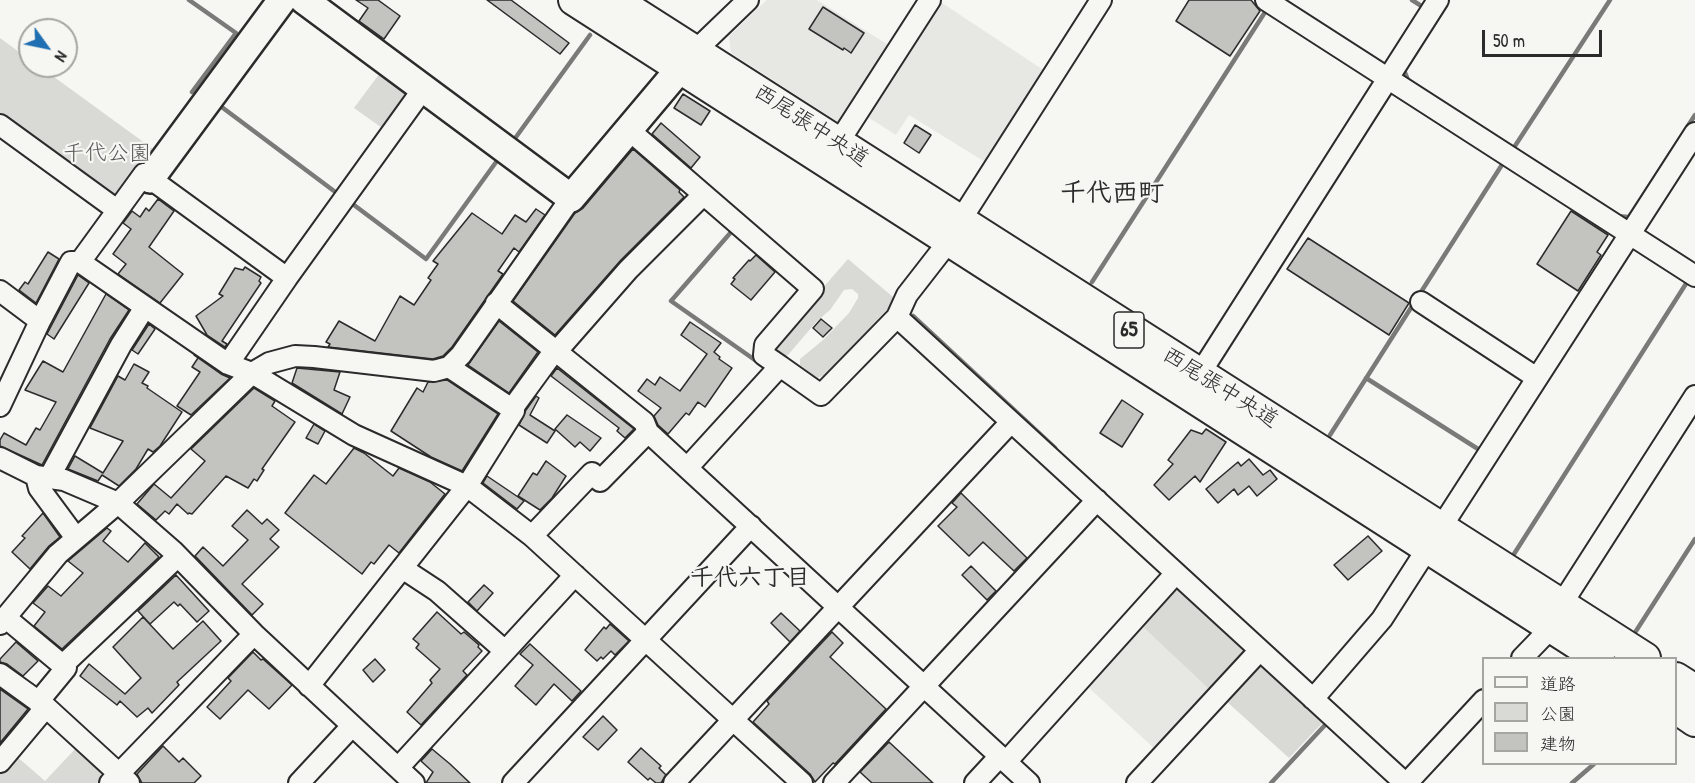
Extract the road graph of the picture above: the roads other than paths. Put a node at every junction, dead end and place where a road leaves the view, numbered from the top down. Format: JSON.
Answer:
{"nodes":[{"id":1,"x":282,"y":0,"type":"edge"},
{"id":2,"x":304,"y":0,"type":"edge"},
{"id":3,"x":574,"y":0,"type":"edge"},
{"id":4,"x":615,"y":0,"type":"edge"},
{"id":5,"x":748,"y":0,"type":"edge"},
{"id":6,"x":930,"y":0,"type":"edge"},
{"id":7,"x":1101,"y":0,"type":"edge"},
{"id":8,"x":1266,"y":0,"type":"edge"},
{"id":9,"x":1438,"y":0,"type":"edge"},
{"id":10,"x":688,"y":59,"type":"junction"},
{"id":11,"x":1388,"y":78,"type":"junction"},
{"id":12,"x":423,"y":89,"type":"junction"},
{"id":13,"x":0,"y":125,"type":"edge"},
{"id":14,"x":629,"y":130,"type":"junction"},
{"id":15,"x":1695,"y":132,"type":"edge"},
{"id":16,"x":838,"y":143,"type":"junction"},
{"id":17,"x":150,"y":178,"type":"junction"},
{"id":18,"x":703,"y":195,"type":"junction"},
{"id":19,"x":571,"y":198,"type":"junction"},
{"id":20,"x":117,"y":210,"type":"junction"},
{"id":21,"x":955,"y":231,"type":"junction"},
{"id":22,"x":1629,"y":234,"type":"junction"},
{"id":23,"x":80,"y":262,"type":"junction"},
{"id":24,"x":1695,"y":276,"type":"edge"},
{"id":25,"x":286,"y":278,"type":"junction"},
{"id":26,"x":0,"y":291,"type":"edge"},
{"id":27,"x":1421,"y":302,"type":"dead end"},
{"id":28,"x":496,"y":303,"type":"junction"},
{"id":29,"x":145,"y":307,"type":"junction"},
{"id":30,"x":897,"y":317,"type":"junction"},
{"id":31,"x":40,"y":321,"type":"junction"},
{"id":32,"x":556,"y":351,"type":"junction"},
{"id":33,"x":228,"y":364,"type":"junction"},
{"id":34,"x":780,"y":366,"type":"junction"},
{"id":35,"x":449,"y":367,"type":"junction"},
{"id":36,"x":252,"y":373,"type":"junction"},
{"id":37,"x":1199,"y":375,"type":"junction"},
{"id":38,"x":1537,"y":378,"type":"junction"},
{"id":39,"x":1695,"y":396,"type":"edge"},
{"id":40,"x":0,"y":406,"type":"edge"},
{"id":41,"x":513,"y":410,"type":"junction"},
{"id":42,"x":1011,"y":422,"type":"junction"},
{"id":43,"x":648,"y":432,"type":"junction"},
{"id":44,"x":0,"y":458,"type":"edge"},
{"id":45,"x":688,"y":467,"type":"junction"},
{"id":46,"x":42,"y":477,"type":"junction"},
{"id":47,"x":467,"y":486,"type":"junction"},
{"id":48,"x":1097,"y":500,"type":"junction"},
{"id":49,"x":118,"y":502,"type":"junction"},
{"id":50,"x":752,"y":526,"type":"junction"},
{"id":51,"x":532,"y":536,"type":"junction"},
{"id":52,"x":76,"y":538,"type":"junction"},
{"id":53,"x":1434,"y":538,"type":"junction"},
{"id":54,"x":178,"y":556,"type":"junction"},
{"id":55,"x":402,"y":568,"type":"junction"},
{"id":56,"x":1176,"y":573,"type":"junction"},
{"id":57,"x":575,"y":575,"type":"junction"},
{"id":58,"x":838,"y":606,"type":"junction"},
{"id":59,"x":1556,"y":616,"type":"junction"},
{"id":60,"x":3,"y":621,"type":"edge"},
{"id":61,"x":254,"y":634,"type":"junction"},
{"id":62,"x":645,"y":640,"type":"junction"},
{"id":63,"x":1260,"y":650,"type":"junction"},
{"id":64,"x":505,"y":651,"type":"junction"},
{"id":65,"x":1523,"y":657,"type":"edge"},
{"id":66,"x":1598,"y":657,"type":"edge"},
{"id":67,"x":1643,"y":657,"type":"edge"},
{"id":68,"x":63,"y":665,"type":"junction"},
{"id":69,"x":0,"y":674,"type":"edge"},
{"id":70,"x":309,"y":686,"type":"junction"},
{"id":71,"x":924,"y":686,"type":"junction"},
{"id":72,"x":1686,"y":689,"type":"edge"},
{"id":73,"x":1313,"y":699,"type":"junction"},
{"id":74,"x":1482,"y":702,"type":"edge"},
{"id":75,"x":42,"y":704,"type":"junction"},
{"id":76,"x":733,"y":720,"type":"junction"},
{"id":77,"x":1695,"y":721,"type":"edge"},
{"id":78,"x":352,"y":726,"type":"junction"},
{"id":79,"x":1003,"y":759,"type":"junction"},
{"id":80,"x":0,"y":762,"type":"edge"},
{"id":81,"x":398,"y":768,"type":"junction"},
{"id":82,"x":119,"y":780,"type":"edge"},
{"id":83,"x":299,"y":783,"type":"edge"},
{"id":84,"x":414,"y":783,"type":"edge"},
{"id":85,"x":513,"y":783,"type":"edge"},
{"id":86,"x":674,"y":783,"type":"edge"},
{"id":87,"x":802,"y":783,"type":"edge"},
{"id":88,"x":834,"y":783,"type":"edge"},
{"id":89,"x":975,"y":783,"type":"edge"},
{"id":90,"x":1029,"y":783,"type":"edge"},
{"id":91,"x":1137,"y":783,"type":"edge"},
{"id":92,"x":1406,"y":783,"type":"edge"}],
"edges":[{"from":1,"to":17,"type":"street"},
{"from":2,"to":12,"type":"street"},
{"from":3,"to":10,"type":"main road","name":"西尾張中央道","number":"65"},
{"from":4,"to":10,"type":"main road","name":"西尾張中央道","number":"65"},
{"from":5,"to":10,"type":"street"},
{"from":6,"to":16,"type":"street"},
{"from":7,"to":21,"type":"street"},
{"from":8,"to":11,"type":"street"},
{"from":9,"to":11,"type":"street"},
{"from":10,"to":14,"type":"street"},
{"from":10,"to":16,"type":"main road","name":"西尾張中央道","number":"65"},
{"from":10,"to":21,"type":"main road","name":"西尾張中央道","number":"65"},
{"from":11,"to":22,"type":"street"},
{"from":11,"to":37,"type":"street"},
{"from":12,"to":19,"type":"street"},
{"from":12,"to":25,"type":"street"},
{"from":13,"to":20,"type":"street"},
{"from":14,"to":18,"type":"street"},
{"from":14,"to":19,"type":"street"},
{"from":15,"to":22,"type":"street"},
{"from":16,"to":21,"type":"main road","name":"西尾張中央道","number":"65"},
{"from":17,"to":20,"type":"street"},
{"from":17,"to":25,"type":"street"},
{"from":18,"to":32,"type":"street"},
{"from":18,"to":34,"type":"street"},
{"from":19,"to":28,"type":"street"},
{"from":20,"to":23,"type":"street"},
{"from":21,"to":30,"type":"street"},
{"from":21,"to":37,"type":"main road","name":"西尾張中央道","number":"65"},
{"from":21,"to":53,"type":"main road","name":"西尾張中央道","number":"65"},
{"from":22,"to":24,"type":"street"},
{"from":22,"to":38,"type":"street"},
{"from":23,"to":29,"type":"street"},
{"from":23,"to":31,"type":"street"},
{"from":25,"to":33,"type":"street"},
{"from":26,"to":31,"type":"street"},
{"from":27,"to":38,"type":"street"},
{"from":28,"to":32,"type":"street"},
{"from":28,"to":35,"type":"street"},
{"from":29,"to":33,"type":"street"},
{"from":29,"to":46,"type":"street"},
{"from":30,"to":34,"type":"street"},
{"from":30,"to":42,"type":"street"},
{"from":31,"to":40,"type":"street"},
{"from":32,"to":41,"type":"street"},
{"from":32,"to":43,"type":"street"},
{"from":33,"to":36,"type":"street"},
{"from":34,"to":45,"type":"street"},
{"from":35,"to":36,"type":"street"},
{"from":35,"to":41,"type":"street"},
{"from":36,"to":47,"type":"street"},
{"from":36,"to":49,"type":"street"},
{"from":37,"to":53,"type":"main road","name":"西尾張中央道","number":"65"},
{"from":38,"to":53,"type":"street"},
{"from":39,"to":59,"type":"street"},
{"from":41,"to":47,"type":"street"},
{"from":42,"to":48,"type":"street"},
{"from":42,"to":58,"type":"street"},
{"from":43,"to":45,"type":"street"},
{"from":43,"to":51,"type":"street"},
{"from":44,"to":46,"type":"street"},
{"from":45,"to":50,"type":"street"},
{"from":46,"to":49,"type":"street"},
{"from":46,"to":52,"type":"street"},
{"from":47,"to":51,"type":"street"},
{"from":47,"to":55,"type":"street"},
{"from":48,"to":56,"type":"street"},
{"from":48,"to":71,"type":"street"},
{"from":49,"to":52,"type":"street"},
{"from":49,"to":54,"type":"street"},
{"from":50,"to":58,"type":"street"},
{"from":50,"to":62,"type":"street"},
{"from":51,"to":57,"type":"street"},
{"from":52,"to":60,"type":"street"},
{"from":53,"to":59,"type":"main road","name":"西尾張中央道","number":"65"},
{"from":53,"to":73,"type":"street"},
{"from":54,"to":61,"type":"street"},
{"from":54,"to":68,"type":"street"},
{"from":55,"to":64,"type":"street"},
{"from":55,"to":70,"type":"street"},
{"from":56,"to":63,"type":"street"},
{"from":56,"to":79,"type":"street"},
{"from":57,"to":62,"type":"street"},
{"from":57,"to":64,"type":"street"},
{"from":58,"to":71,"type":"street"},
{"from":58,"to":76,"type":"street"},
{"from":59,"to":65,"type":"street"},
{"from":59,"to":66,"type":"main road","name":"西尾張中央道","number":"65"},
{"from":59,"to":67,"type":"main road","name":"西尾張中央道","number":"65"},
{"from":60,"to":68,"type":"street"},
{"from":61,"to":70,"type":"street"},
{"from":61,"to":82,"type":"street"},
{"from":62,"to":76,"type":"street"},
{"from":62,"to":85,"type":"street"},
{"from":63,"to":73,"type":"street"},
{"from":63,"to":91,"type":"street"},
{"from":64,"to":81,"type":"street"},
{"from":68,"to":75,"type":"street"},
{"from":69,"to":75,"type":"street"},
{"from":70,"to":78,"type":"street"},
{"from":71,"to":79,"type":"street"},
{"from":71,"to":88,"type":"street"},
{"from":72,"to":77,"type":"main road"},
{"from":73,"to":92,"type":"street"},
{"from":74,"to":92,"type":"street"},
{"from":75,"to":80,"type":"street"},
{"from":75,"to":82,"type":"street"},
{"from":76,"to":86,"type":"street"},
{"from":76,"to":87,"type":"street"},
{"from":78,"to":81,"type":"street"},
{"from":78,"to":83,"type":"street"},
{"from":79,"to":89,"type":"street"},
{"from":79,"to":90,"type":"street"},
{"from":81,"to":84,"type":"street"}]}
